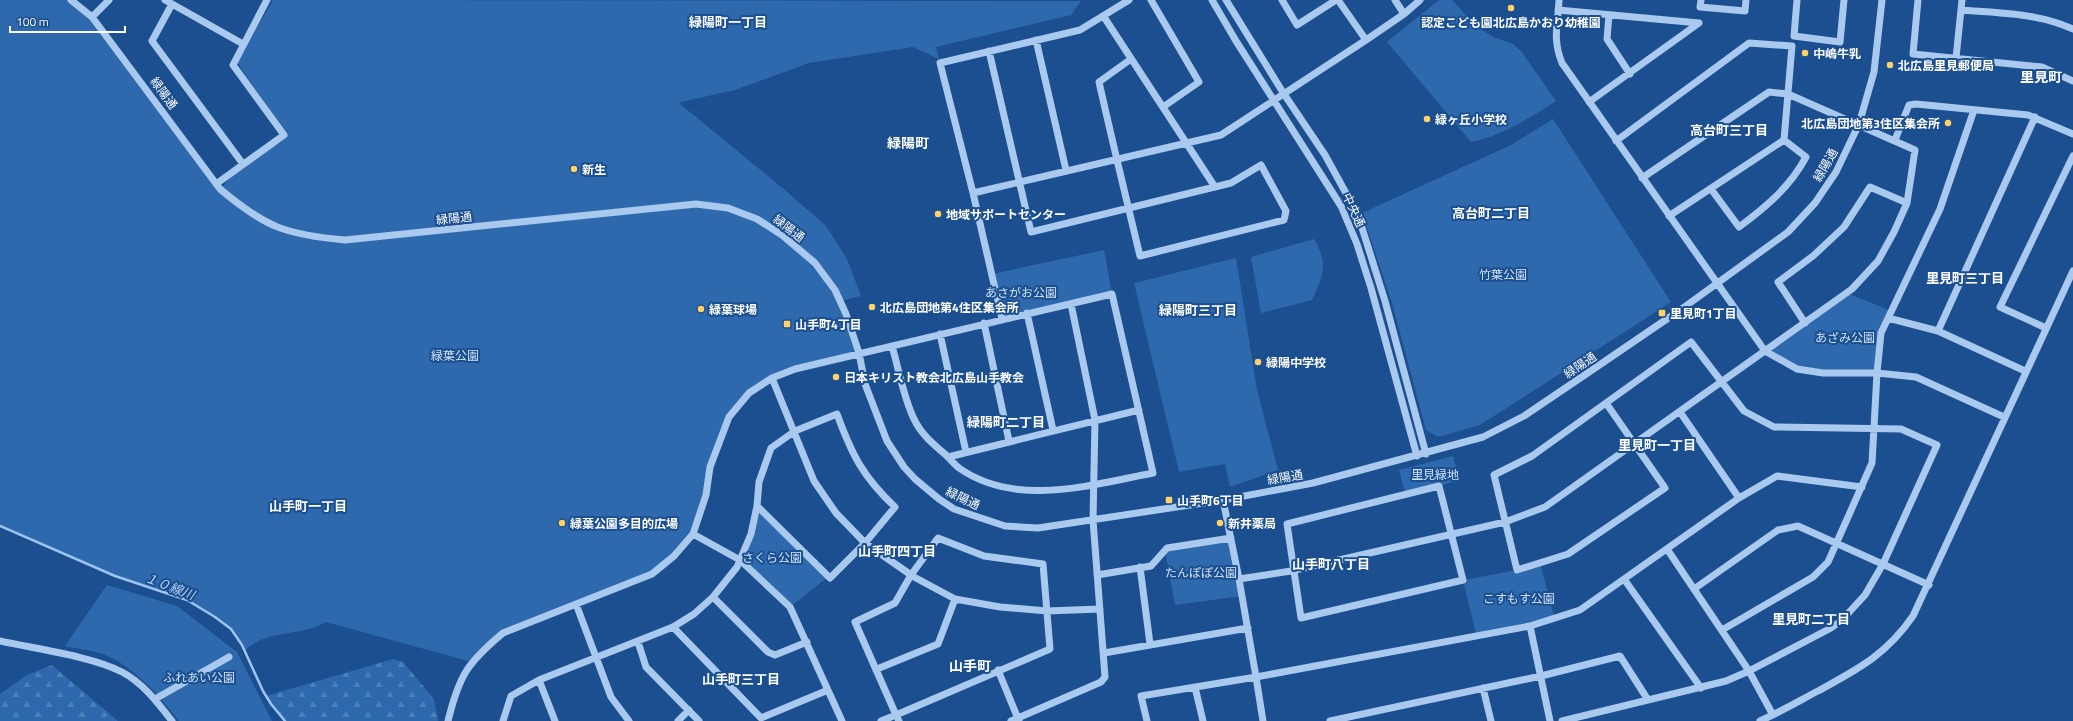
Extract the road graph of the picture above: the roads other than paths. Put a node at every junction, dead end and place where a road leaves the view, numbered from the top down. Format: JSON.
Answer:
{"nodes":[{"id":1,"x":71,"y":0,"type":"edge"},
{"id":2,"x":109,"y":0,"type":"edge"},
{"id":3,"x":165,"y":0,"type":"edge"},
{"id":4,"x":1130,"y":0,"type":"edge"},
{"id":5,"x":1151,"y":0,"type":"edge"},
{"id":6,"x":1212,"y":0,"type":"edge"},
{"id":7,"x":1226,"y":0,"type":"edge"},
{"id":8,"x":1282,"y":0,"type":"edge"},
{"id":9,"x":1337,"y":0,"type":"edge"},
{"id":10,"x":1395,"y":0,"type":"edge"},
{"id":11,"x":1420,"y":0,"type":"edge"},
{"id":12,"x":1558,"y":0,"type":"edge"},
{"id":13,"x":1701,"y":0,"type":"edge"},
{"id":14,"x":1746,"y":0,"type":"edge"},
{"id":15,"x":1797,"y":0,"type":"edge"},
{"id":16,"x":1844,"y":0,"type":"edge"},
{"id":17,"x":1882,"y":0,"type":"edge"},
{"id":18,"x":1918,"y":0,"type":"edge"},
{"id":19,"x":1962,"y":0,"type":"edge"},
{"id":20,"x":265,"y":1,"type":"edge"},
{"id":21,"x":172,"y":4,"type":"junction"},
{"id":22,"x":1558,"y":10,"type":"junction"},
{"id":23,"x":1961,"y":10,"type":"junction"},
{"id":24,"x":1404,"y":14,"type":"junction"},
{"id":25,"x":1609,"y":15,"type":"junction"},
{"id":26,"x":92,"y":17,"type":"junction"},
{"id":27,"x":1104,"y":17,"type":"junction"},
{"id":28,"x":2073,"y":29,"type":"edge"},
{"id":29,"x":1036,"y":40,"type":"junction"},
{"id":30,"x":1366,"y":40,"type":"junction"},
{"id":31,"x":243,"y":44,"type":"junction"},
{"id":32,"x":989,"y":51,"type":"junction"},
{"id":33,"x":1956,"y":58,"type":"junction"},
{"id":34,"x":1131,"y":59,"type":"junction"},
{"id":35,"x":1630,"y":74,"type":"junction"},
{"id":36,"x":2073,"y":81,"type":"edge"},
{"id":37,"x":1284,"y":94,"type":"junction"},
{"id":38,"x":1788,"y":94,"type":"junction"},
{"id":39,"x":1275,"y":100,"type":"junction"},
{"id":40,"x":1589,"y":102,"type":"junction"},
{"id":41,"x":1163,"y":107,"type":"junction"},
{"id":42,"x":1974,"y":110,"type":"junction"},
{"id":43,"x":2035,"y":117,"type":"junction"},
{"id":44,"x":1859,"y":124,"type":"junction"},
{"id":45,"x":2073,"y":134,"type":"edge"},
{"id":46,"x":1616,"y":140,"type":"junction"},
{"id":47,"x":1784,"y":140,"type":"junction"},
{"id":48,"x":1895,"y":140,"type":"junction"},
{"id":49,"x":1187,"y":144,"type":"junction"},
{"id":50,"x":2073,"y":156,"type":"edge"},
{"id":51,"x":1117,"y":160,"type":"junction"},
{"id":52,"x":243,"y":164,"type":"junction"},
{"id":53,"x":1066,"y":170,"type":"junction"},
{"id":54,"x":1642,"y":178,"type":"junction"},
{"id":55,"x":1019,"y":182,"type":"junction"},
{"id":56,"x":216,"y":184,"type":"junction"},
{"id":57,"x":1215,"y":187,"type":"junction"},
{"id":58,"x":1711,"y":189,"type":"junction"},
{"id":59,"x":973,"y":193,"type":"junction"},
{"id":60,"x":1906,"y":203,"type":"junction"},
{"id":61,"x":1128,"y":208,"type":"junction"},
{"id":62,"x":1669,"y":216,"type":"junction"},
{"id":63,"x":2073,"y":271,"type":"edge"},
{"id":64,"x":1717,"y":282,"type":"junction"},
{"id":65,"x":1071,"y":304,"type":"junction"},
{"id":66,"x":1027,"y":313,"type":"junction"},
{"id":67,"x":1888,"y":318,"type":"junction"},
{"id":68,"x":1002,"y":319,"type":"junction"},
{"id":69,"x":984,"y":323,"type":"junction"},
{"id":70,"x":1805,"y":323,"type":"junction"},
{"id":71,"x":2046,"y":328,"type":"junction"},
{"id":72,"x":1938,"y":332,"type":"junction"},
{"id":73,"x":940,"y":334,"type":"junction"},
{"id":74,"x":892,"y":346,"type":"junction"},
{"id":75,"x":1765,"y":351,"type":"junction"},
{"id":76,"x":859,"y":353,"type":"junction"},
{"id":77,"x":2026,"y":371,"type":"junction"},
{"id":78,"x":1877,"y":373,"type":"junction"},
{"id":79,"x":772,"y":378,"type":"junction"},
{"id":80,"x":1722,"y":382,"type":"junction"},
{"id":81,"x":1606,"y":403,"type":"junction"},
{"id":82,"x":1139,"y":410,"type":"junction"},
{"id":83,"x":1680,"y":412,"type":"junction"},
{"id":84,"x":2004,"y":417,"type":"junction"},
{"id":85,"x":1095,"y":420,"type":"junction"},
{"id":86,"x":1875,"y":428,"type":"junction"},
{"id":87,"x":1053,"y":430,"type":"junction"},
{"id":88,"x":795,"y":431,"type":"junction"},
{"id":89,"x":1009,"y":441,"type":"junction"},
{"id":90,"x":1634,"y":444,"type":"junction"},
{"id":91,"x":966,"y":452,"type":"junction"},
{"id":92,"x":1426,"y":454,"type":"junction"},
{"id":93,"x":1417,"y":456,"type":"junction"},
{"id":94,"x":948,"y":457,"type":"junction"},
{"id":95,"x":1093,"y":484,"type":"junction"},
{"id":96,"x":1862,"y":488,"type":"junction"},
{"id":97,"x":1740,"y":498,"type":"junction"},
{"id":98,"x":1223,"y":500,"type":"junction"},
{"id":99,"x":757,"y":506,"type":"junction"},
{"id":100,"x":1093,"y":520,"type":"junction"},
{"id":101,"x":1505,"y":522,"type":"junction"},
{"id":102,"x":693,"y":534,"type":"junction"},
{"id":103,"x":1452,"y":534,"type":"junction"},
{"id":104,"x":1231,"y":538,"type":"junction"},
{"id":105,"x":865,"y":543,"type":"junction"},
{"id":106,"x":1836,"y":544,"type":"junction"},
{"id":107,"x":1667,"y":550,"type":"junction"},
{"id":108,"x":740,"y":560,"type":"junction"},
{"id":109,"x":1883,"y":564,"type":"junction"},
{"id":110,"x":1140,"y":567,"type":"junction"},
{"id":111,"x":1294,"y":570,"type":"junction"},
{"id":112,"x":911,"y":575,"type":"junction"},
{"id":113,"x":1097,"y":575,"type":"junction"},
{"id":114,"x":1240,"y":579,"type":"junction"},
{"id":115,"x":1624,"y":579,"type":"junction"},
{"id":116,"x":1929,"y":585,"type":"junction"},
{"id":117,"x":1694,"y":590,"type":"junction"},
{"id":118,"x":713,"y":597,"type":"junction"},
{"id":119,"x":955,"y":599,"type":"junction"},
{"id":120,"x":576,"y":604,"type":"junction"},
{"id":121,"x":1100,"y":609,"type":"junction"},
{"id":122,"x":1047,"y":610,"type":"junction"},
{"id":123,"x":1530,"y":626,"type":"junction"},
{"id":124,"x":672,"y":627,"type":"junction"},
{"id":125,"x":1248,"y":628,"type":"junction"},
{"id":126,"x":1722,"y":630,"type":"junction"},
{"id":127,"x":0,"y":641,"type":"edge"},
{"id":128,"x":638,"y":642,"type":"junction"},
{"id":129,"x":807,"y":642,"type":"junction"},
{"id":130,"x":1150,"y":644,"type":"junction"},
{"id":131,"x":1104,"y":653,"type":"junction"},
{"id":132,"x":229,"y":657,"type":"dead end"},
{"id":133,"x":596,"y":657,"type":"junction"},
{"id":134,"x":877,"y":670,"type":"junction"},
{"id":135,"x":998,"y":670,"type":"junction"},
{"id":136,"x":1749,"y":671,"type":"junction"},
{"id":137,"x":1541,"y":676,"type":"junction"},
{"id":138,"x":1256,"y":677,"type":"junction"},
{"id":139,"x":539,"y":680,"type":"junction"},
{"id":140,"x":1196,"y":687,"type":"junction"},
{"id":141,"x":1483,"y":688,"type":"junction"},
{"id":142,"x":1701,"y":688,"type":"junction"},
{"id":143,"x":828,"y":690,"type":"junction"},
{"id":144,"x":155,"y":699,"type":"junction"},
{"id":145,"x":1648,"y":700,"type":"junction"},
{"id":146,"x":689,"y":710,"type":"junction"},
{"id":147,"x":1773,"y":715,"type":"junction"},
{"id":148,"x":897,"y":718,"type":"edge"},
{"id":149,"x":1016,"y":720,"type":"edge"},
{"id":150,"x":172,"y":721,"type":"edge"},
{"id":151,"x":448,"y":721,"type":"edge"},
{"id":152,"x":503,"y":721,"type":"edge"},
{"id":153,"x":555,"y":721,"type":"edge"},
{"id":154,"x":629,"y":721,"type":"edge"},
{"id":155,"x":678,"y":721,"type":"edge"},
{"id":156,"x":699,"y":721,"type":"edge"},
{"id":157,"x":842,"y":721,"type":"edge"},
{"id":158,"x":881,"y":721,"type":"edge"},
{"id":159,"x":1146,"y":721,"type":"edge"},
{"id":160,"x":1203,"y":721,"type":"edge"},
{"id":161,"x":1263,"y":721,"type":"edge"},
{"id":162,"x":1330,"y":721,"type":"edge"},
{"id":163,"x":1491,"y":721,"type":"edge"},
{"id":164,"x":1550,"y":721,"type":"edge"},
{"id":165,"x":1562,"y":721,"type":"edge"},
{"id":166,"x":1760,"y":721,"type":"edge"}],
"edges":[{"from":1,"to":26,"type":"street","name":"緑陽通"},
{"from":2,"to":26,"type":"street"},
{"from":3,"to":21,"type":"street"},
{"from":4,"to":27,"type":"street"},
{"from":5,"to":41,"type":"street"},
{"from":6,"to":39,"type":"street","name":"中央通"},
{"from":7,"to":37,"type":"street","name":"中央通"},
{"from":8,"to":9,"type":"street"},
{"from":9,"to":30,"type":"street"},
{"from":10,"to":24,"type":"street"},
{"from":11,"to":24,"type":"street"},
{"from":12,"to":22,"type":"street"},
{"from":13,"to":14,"type":"street"},
{"from":15,"to":16,"type":"street"},
{"from":17,"to":44,"type":"street","name":"緑陽通"},
{"from":18,"to":33,"type":"street"},
{"from":19,"to":23,"type":"street"},
{"from":20,"to":31,"type":"street"},
{"from":21,"to":31,"type":"street"},
{"from":21,"to":52,"type":"street"},
{"from":22,"to":25,"type":"street"},
{"from":22,"to":40,"type":"street"},
{"from":23,"to":28,"type":"street"},
{"from":23,"to":33,"type":"street"},
{"from":24,"to":30,"type":"street"},
{"from":25,"to":35,"type":"street"},
{"from":25,"to":35,"type":"street"},
{"from":26,"to":56,"type":"street","name":"緑陽通"},
{"from":27,"to":29,"type":"street"},
{"from":27,"to":34,"type":"street"},
{"from":29,"to":32,"type":"street"},
{"from":29,"to":53,"type":"street"},
{"from":30,"to":37,"type":"street"},
{"from":31,"to":52,"type":"street"},
{"from":32,"to":55,"type":"street"},
{"from":32,"to":59,"type":"street"},
{"from":33,"to":36,"type":"street"},
{"from":34,"to":41,"type":"street"},
{"from":34,"to":51,"type":"street"},
{"from":35,"to":40,"type":"street"},
{"from":37,"to":39,"type":"street"},
{"from":37,"to":92,"type":"street","name":"中央通"},
{"from":38,"to":44,"type":"street"},
{"from":38,"to":46,"type":"street"},
{"from":38,"to":47,"type":"street"},
{"from":38,"to":54,"type":"street"},
{"from":39,"to":49,"type":"street"},
{"from":39,"to":93,"type":"street","name":"中央通"},
{"from":40,"to":46,"type":"street"},
{"from":41,"to":49,"type":"street"},
{"from":42,"to":43,"type":"street"},
{"from":42,"to":48,"type":"street"},
{"from":42,"to":67,"type":"street"},
{"from":43,"to":45,"type":"street"},
{"from":43,"to":72,"type":"street"},
{"from":44,"to":48,"type":"street"},
{"from":44,"to":64,"type":"street","name":"緑陽通"},
{"from":46,"to":54,"type":"street"},
{"from":47,"to":58,"type":"street"},
{"from":47,"to":58,"type":"street"},
{"from":48,"to":60,"type":"street"},
{"from":49,"to":51,"type":"street"},
{"from":49,"to":57,"type":"street"},
{"from":50,"to":71,"type":"street"},
{"from":51,"to":53,"type":"street"},
{"from":51,"to":61,"type":"street"},
{"from":52,"to":56,"type":"street"},
{"from":53,"to":55,"type":"street"},
{"from":54,"to":62,"type":"street"},
{"from":55,"to":59,"type":"street"},
{"from":55,"to":61,"type":"street"},
{"from":56,"to":76,"type":"street","name":"緑陽通"},
{"from":57,"to":61,"type":"street"},
{"from":57,"to":61,"type":"street"},
{"from":58,"to":62,"type":"street"},
{"from":59,"to":68,"type":"street"},
{"from":60,"to":70,"type":"street"},
{"from":60,"to":70,"type":"street"},
{"from":62,"to":64,"type":"street"},
{"from":63,"to":71,"type":"street"},
{"from":64,"to":75,"type":"street"},
{"from":64,"to":92,"type":"street","name":"緑陽通"},
{"from":65,"to":66,"type":"street"},
{"from":65,"to":82,"type":"street"},
{"from":65,"to":85,"type":"street"},
{"from":66,"to":68,"type":"street"},
{"from":66,"to":87,"type":"street"},
{"from":67,"to":72,"type":"street"},
{"from":67,"to":78,"type":"street"},
{"from":68,"to":69,"type":"street"},
{"from":69,"to":73,"type":"street"},
{"from":69,"to":89,"type":"street"},
{"from":70,"to":75,"type":"street"},
{"from":71,"to":77,"type":"street"},
{"from":72,"to":77,"type":"street"},
{"from":73,"to":74,"type":"street"},
{"from":73,"to":91,"type":"street"},
{"from":74,"to":76,"type":"street"},
{"from":74,"to":94,"type":"street"},
{"from":75,"to":78,"type":"street"},
{"from":75,"to":80,"type":"street"},
{"from":76,"to":79,"type":"street"},
{"from":76,"to":100,"type":"street","name":"緑陽通"},
{"from":77,"to":84,"type":"street"},
{"from":78,"to":84,"type":"street"},
{"from":78,"to":86,"type":"street"},
{"from":79,"to":88,"type":"street"},
{"from":79,"to":102,"type":"street"},
{"from":80,"to":81,"type":"street"},
{"from":80,"to":83,"type":"street"},
{"from":80,"to":86,"type":"street"},
{"from":81,"to":90,"type":"street"},
{"from":81,"to":101,"type":"street"},
{"from":82,"to":85,"type":"street"},
{"from":82,"to":95,"type":"street"},
{"from":83,"to":90,"type":"street"},
{"from":83,"to":97,"type":"street"},
{"from":84,"to":116,"type":"street"},
{"from":85,"to":87,"type":"street"},
{"from":85,"to":95,"type":"street"},
{"from":86,"to":96,"type":"street"},
{"from":86,"to":109,"type":"street"},
{"from":87,"to":89,"type":"street"},
{"from":88,"to":99,"type":"street"},
{"from":88,"to":105,"type":"street"},
{"from":88,"to":105,"type":"street"},
{"from":89,"to":91,"type":"street"},
{"from":90,"to":101,"type":"street"},
{"from":90,"to":101,"type":"street"},
{"from":91,"to":94,"type":"street"},
{"from":92,"to":93,"type":"street","name":"緑陽通"},
{"from":93,"to":98,"type":"street","name":"緑陽通"},
{"from":94,"to":95,"type":"street"},
{"from":95,"to":100,"type":"street"},
{"from":96,"to":97,"type":"street"},
{"from":96,"to":106,"type":"street"},
{"from":97,"to":107,"type":"street"},
{"from":98,"to":100,"type":"street","name":"緑陽通"},
{"from":98,"to":104,"type":"street"},
{"from":99,"to":105,"type":"street"},
{"from":99,"to":108,"type":"street"},
{"from":100,"to":113,"type":"street"},
{"from":101,"to":103,"type":"street"},
{"from":102,"to":108,"type":"street"},
{"from":102,"to":120,"type":"street"},
{"from":103,"to":111,"type":"street"},
{"from":103,"to":111,"type":"street"},
{"from":103,"to":111,"type":"street"},
{"from":104,"to":110,"type":"street"},
{"from":104,"to":114,"type":"street"},
{"from":105,"to":112,"type":"street"},
{"from":106,"to":109,"type":"street"},
{"from":106,"to":117,"type":"street"},
{"from":106,"to":126,"type":"street"},
{"from":107,"to":115,"type":"street"},
{"from":107,"to":117,"type":"street"},
{"from":108,"to":118,"type":"street"},
{"from":108,"to":129,"type":"street"},
{"from":109,"to":116,"type":"street"},
{"from":109,"to":136,"type":"street"},
{"from":110,"to":113,"type":"street"},
{"from":110,"to":130,"type":"street"},
{"from":111,"to":114,"type":"street"},
{"from":112,"to":119,"type":"street"},
{"from":112,"to":122,"type":"street"},
{"from":112,"to":134,"type":"street"},
{"from":113,"to":121,"type":"street"},
{"from":114,"to":125,"type":"street"},
{"from":115,"to":123,"type":"street"},
{"from":115,"to":142,"type":"street"},
{"from":116,"to":147,"type":"street"},
{"from":117,"to":126,"type":"street"},
{"from":118,"to":124,"type":"street"},
{"from":118,"to":129,"type":"street"},
{"from":119,"to":122,"type":"street"},
{"from":119,"to":134,"type":"street"},
{"from":120,"to":133,"type":"street"},
{"from":120,"to":151,"type":"street"},
{"from":121,"to":122,"type":"street"},
{"from":121,"to":131,"type":"street"},
{"from":122,"to":135,"type":"street"},
{"from":123,"to":137,"type":"street"},
{"from":123,"to":138,"type":"street"},
{"from":124,"to":128,"type":"street"},
{"from":124,"to":143,"type":"street"},
{"from":125,"to":130,"type":"street"},
{"from":125,"to":138,"type":"street"},
{"from":126,"to":136,"type":"street"},
{"from":127,"to":144,"type":"street"},
{"from":128,"to":133,"type":"street"},
{"from":128,"to":146,"type":"street"},
{"from":129,"to":143,"type":"street"},
{"from":130,"to":131,"type":"street"},
{"from":131,"to":149,"type":"street"},
{"from":132,"to":144,"type":"street"},
{"from":133,"to":139,"type":"street"},
{"from":133,"to":154,"type":"street"},
{"from":134,"to":148,"type":"street"},
{"from":135,"to":148,"type":"street"},
{"from":135,"to":149,"type":"street"},
{"from":136,"to":142,"type":"street"},
{"from":136,"to":147,"type":"street"},
{"from":137,"to":141,"type":"street"},
{"from":137,"to":145,"type":"street"},
{"from":137,"to":164,"type":"street"},
{"from":138,"to":140,"type":"street"},
{"from":138,"to":161,"type":"street"},
{"from":139,"to":152,"type":"street"},
{"from":139,"to":153,"type":"street"},
{"from":140,"to":159,"type":"street"},
{"from":140,"to":160,"type":"street"},
{"from":141,"to":162,"type":"street"},
{"from":141,"to":163,"type":"street"},
{"from":142,"to":145,"type":"street"},
{"from":143,"to":157,"type":"street"},
{"from":144,"to":150,"type":"street"},
{"from":145,"to":165,"type":"street"},
{"from":146,"to":155,"type":"street"},
{"from":146,"to":156,"type":"street"},
{"from":147,"to":166,"type":"street"},
{"from":148,"to":158,"type":"street"}]}
